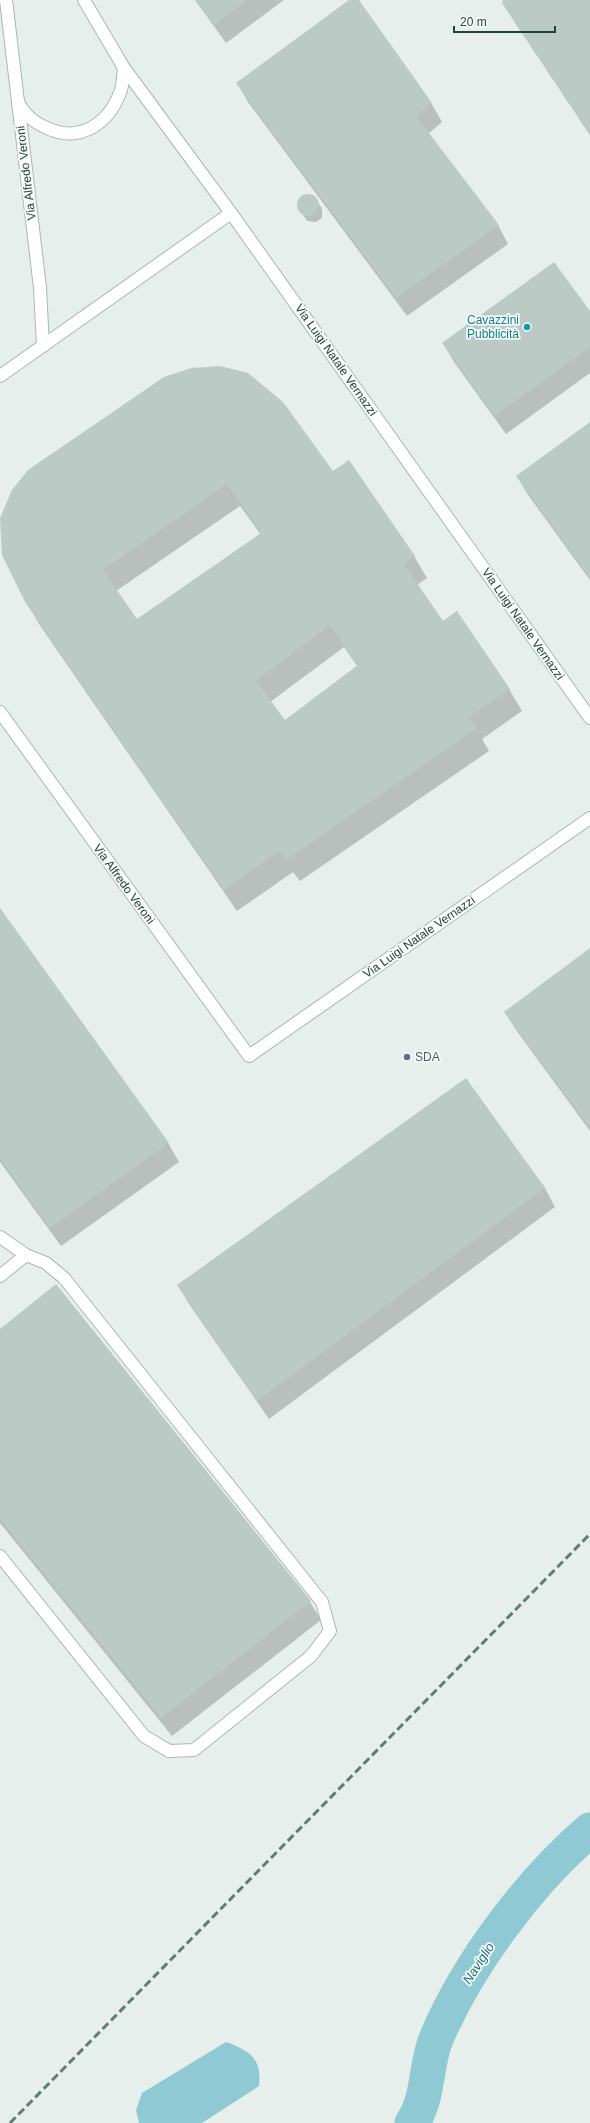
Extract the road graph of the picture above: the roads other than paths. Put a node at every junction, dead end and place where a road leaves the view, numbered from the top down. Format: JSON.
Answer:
{"nodes":[{"id":1,"x":6,"y":0,"type":"edge"},
{"id":2,"x":84,"y":0,"type":"edge"},
{"id":3,"x":124,"y":68,"type":"junction"},
{"id":4,"x":17,"y":99,"type":"junction"},
{"id":5,"x":231,"y":213,"type":"junction"},
{"id":6,"x":43,"y":346,"type":"junction"},
{"id":7,"x":0,"y":376,"type":"edge"},
{"id":8,"x":0,"y":712,"type":"edge"},
{"id":9,"x":590,"y":718,"type":"edge"},
{"id":10,"x":590,"y":818,"type":"edge"},
{"id":11,"x":249,"y":1056,"type":"joint"},
{"id":12,"x":0,"y":1238,"type":"edge"},
{"id":13,"x":26,"y":1255,"type":"junction"},
{"id":14,"x":0,"y":1276,"type":"edge"},
{"id":15,"x":0,"y":1556,"type":"edge"}],
"edges":[{"from":1,"to":4,"type":"street","name":"Via Alfredo Veroni"},
{"from":2,"to":3,"type":"street","name":"Via Luigi Natale Vernazzi"},
{"from":3,"to":4,"type":"street"},
{"from":3,"to":5,"type":"street","name":"Via Luigi Natale Vernazzi"},
{"from":4,"to":6,"type":"street","name":"Via Alfredo Veroni"},
{"from":5,"to":6,"type":"street"},
{"from":5,"to":9,"type":"street","name":"Via Luigi Natale Vernazzi"},
{"from":6,"to":7,"type":"street"},
{"from":8,"to":11,"type":"street","name":"Via Alfredo Veroni"},
{"from":10,"to":11,"type":"street","name":"Via Luigi Natale Vernazzi"},
{"from":12,"to":13,"type":"street"},
{"from":13,"to":14,"type":"street"},
{"from":13,"to":15,"type":"street"}]}
